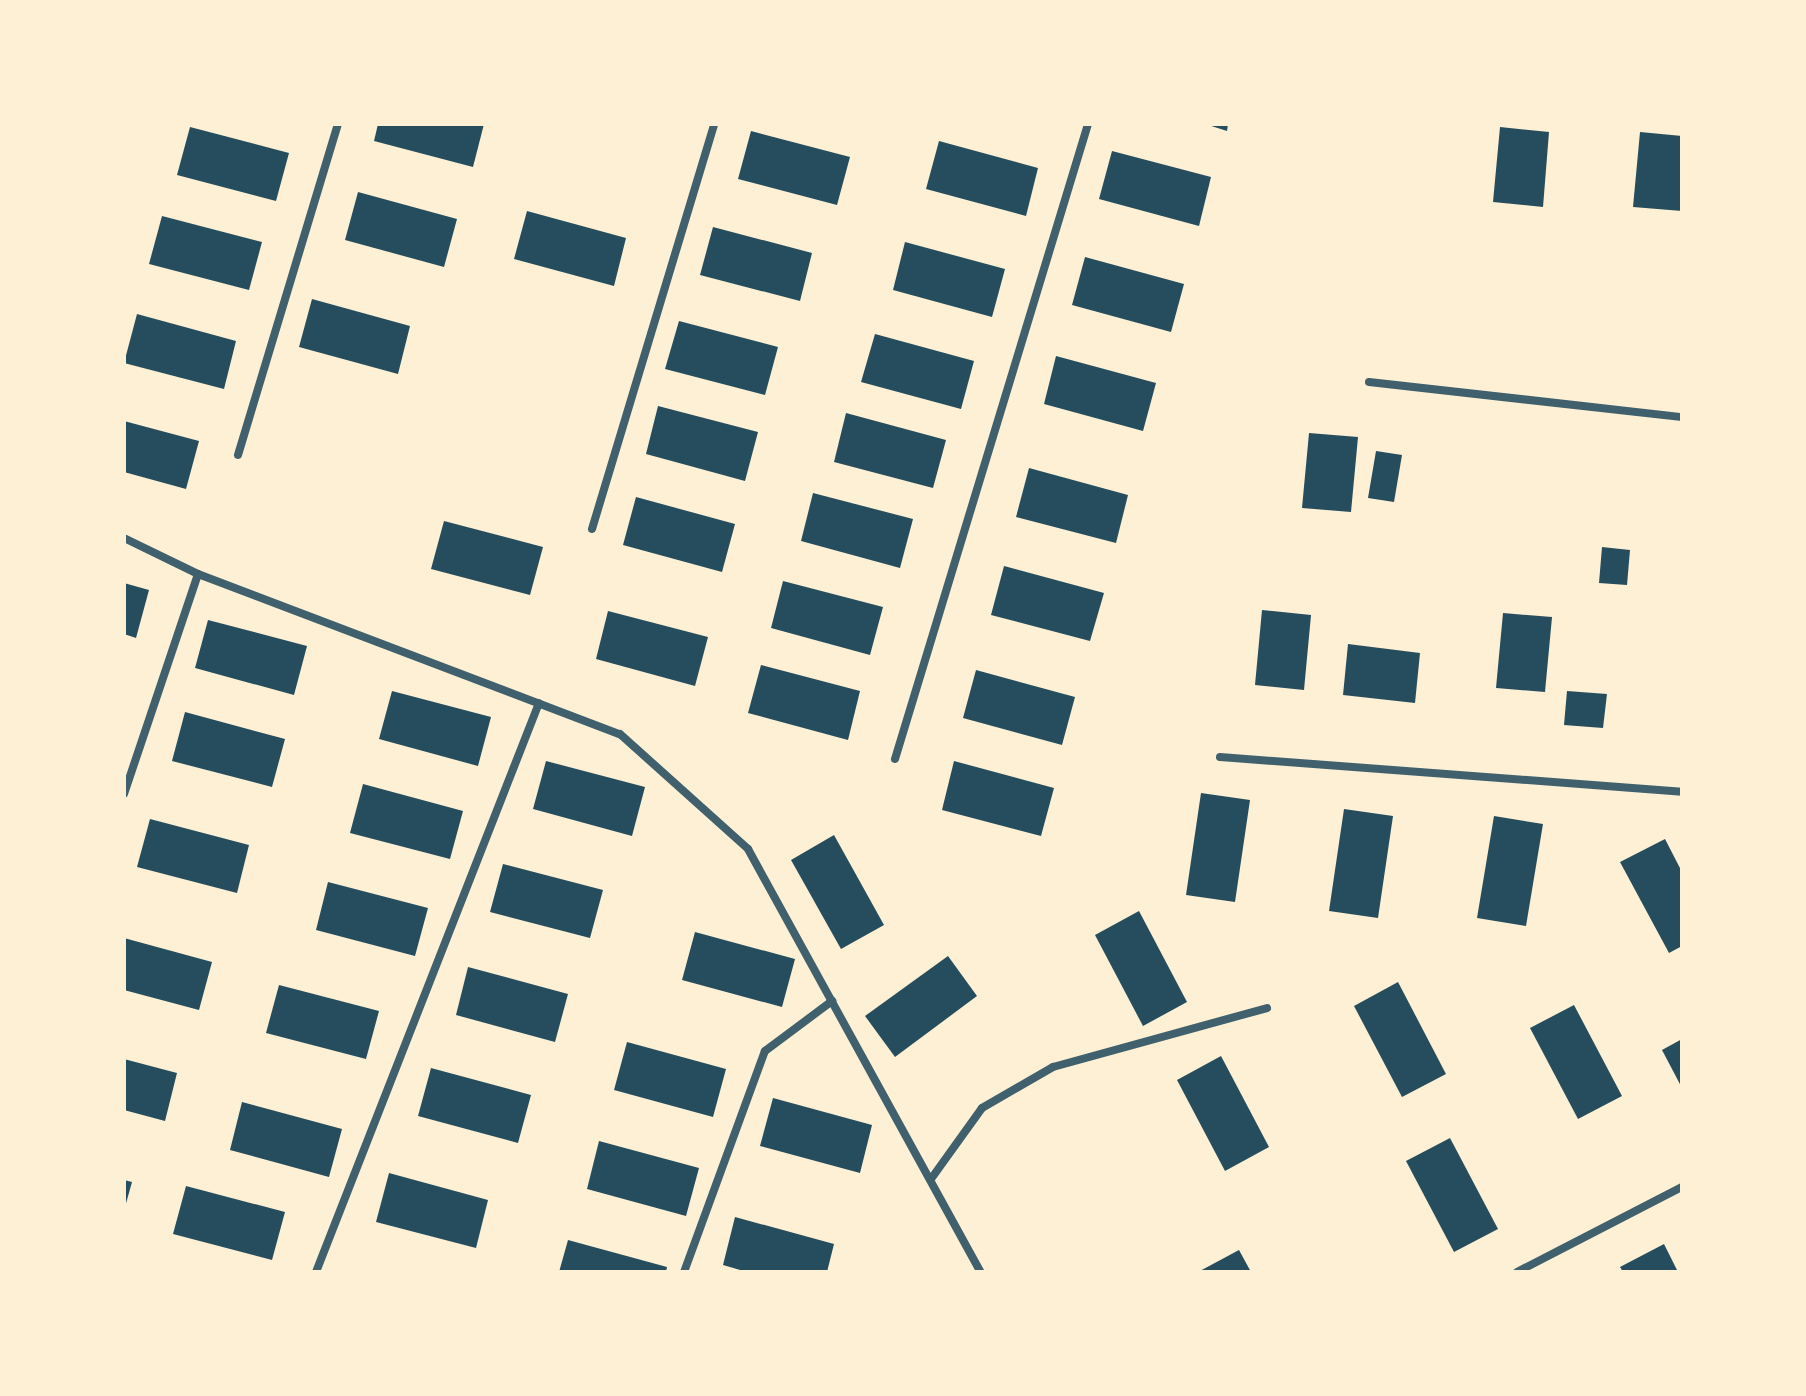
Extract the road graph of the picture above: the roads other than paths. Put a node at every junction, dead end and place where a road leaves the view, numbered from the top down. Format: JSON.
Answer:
{"nodes":[{"id":1,"x":338,"y":124,"type":"edge"},
{"id":2,"x":714,"y":124,"type":"edge"},
{"id":3,"x":1088,"y":124,"type":"edge"},
{"id":4,"x":1369,"y":382,"type":"dead end"},
{"id":5,"x":1682,"y":417,"type":"edge"},
{"id":6,"x":238,"y":455,"type":"dead end"},
{"id":7,"x":592,"y":529,"type":"dead end"},
{"id":8,"x":124,"y":538,"type":"edge"},
{"id":9,"x":198,"y":574,"type":"junction"},
{"id":10,"x":539,"y":703,"type":"junction"},
{"id":11,"x":1220,"y":757,"type":"dead end"},
{"id":12,"x":895,"y":759,"type":"dead end"},
{"id":13,"x":1682,"y":792,"type":"edge"},
{"id":14,"x":124,"y":794,"type":"edge"},
{"id":15,"x":832,"y":1001,"type":"junction"},
{"id":16,"x":1267,"y":1008,"type":"dead end"},
{"id":17,"x":931,"y":1179,"type":"junction"},
{"id":18,"x":1682,"y":1187,"type":"edge"},
{"id":19,"x":316,"y":1272,"type":"edge"},
{"id":20,"x":684,"y":1272,"type":"edge"},
{"id":21,"x":981,"y":1272,"type":"edge"},
{"id":22,"x":1517,"y":1272,"type":"edge"}],
"edges":[{"from":1,"to":6,"type":"street"},
{"from":2,"to":7,"type":"street"},
{"from":3,"to":12,"type":"street"},
{"from":4,"to":5,"type":"street"},
{"from":8,"to":9,"type":"street"},
{"from":9,"to":10,"type":"street"},
{"from":9,"to":14,"type":"street"},
{"from":10,"to":15,"type":"street"},
{"from":10,"to":19,"type":"street"},
{"from":11,"to":13,"type":"street"},
{"from":15,"to":17,"type":"street"},
{"from":15,"to":20,"type":"street"},
{"from":16,"to":17,"type":"street"},
{"from":17,"to":21,"type":"street"},
{"from":18,"to":22,"type":"street"}]}
